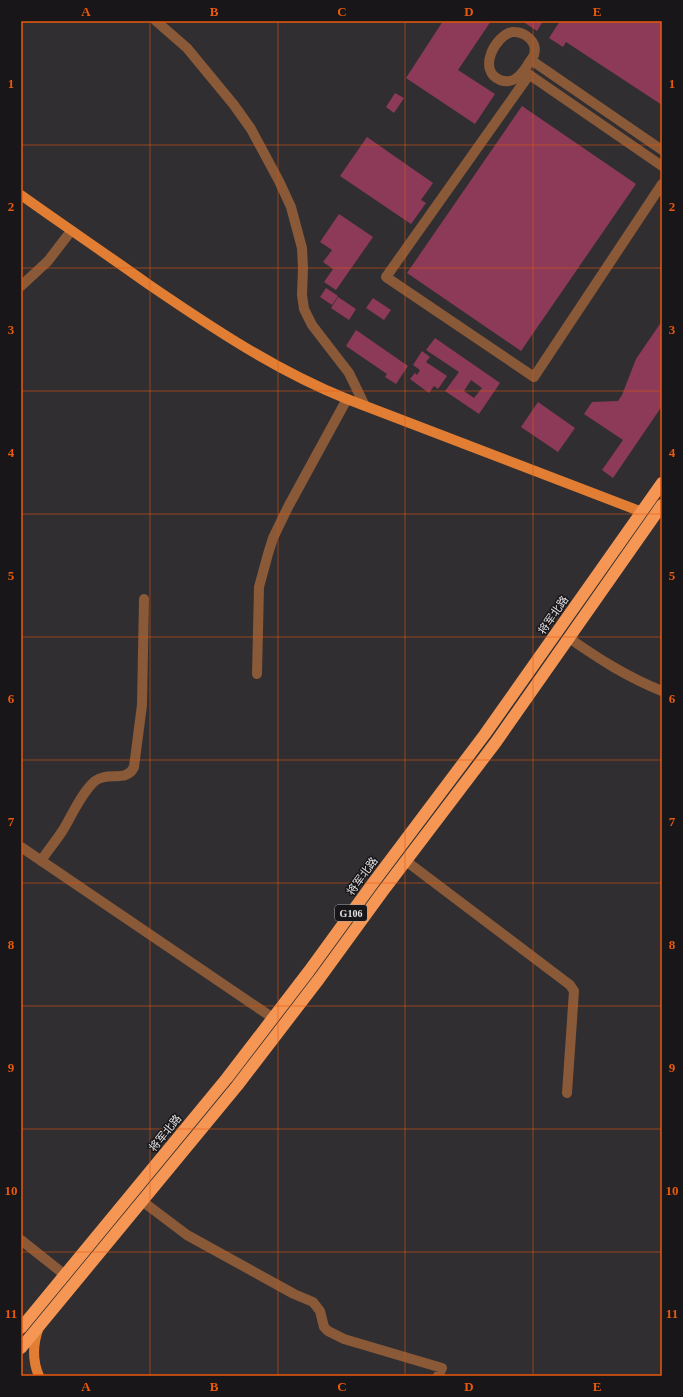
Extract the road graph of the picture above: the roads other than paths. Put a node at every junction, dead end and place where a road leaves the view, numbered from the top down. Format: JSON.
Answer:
{"nodes":[{"id":1,"x":156,"y":21,"type":"edge"},
{"id":2,"x":531,"y":60,"type":"junction"},
{"id":3,"x":527,"y":73,"type":"junction"},
{"id":4,"x":662,"y":150,"type":"edge"},
{"id":5,"x":662,"y":166,"type":"edge"},
{"id":6,"x":662,"y":184,"type":"edge"},
{"id":7,"x":21,"y":195,"type":"edge"},
{"id":8,"x":71,"y":231,"type":"junction"},
{"id":9,"x":21,"y":286,"type":"edge"},
{"id":10,"x":347,"y":399,"type":"junction"},
{"id":11,"x":364,"y":404,"type":"junction"},
{"id":12,"x":662,"y":483,"type":"edge"},
{"id":13,"x":662,"y":505,"type":"edge"},
{"id":14,"x":642,"y":512,"type":"junction"},
{"id":15,"x":144,"y":599,"type":"dead end"},
{"id":16,"x":569,"y":638,"type":"junction"},
{"id":17,"x":257,"y":674,"type":"dead end"},
{"id":18,"x":662,"y":691,"type":"edge"},
{"id":19,"x":21,"y":847,"type":"edge"},
{"id":20,"x":41,"y":861,"type":"junction"},
{"id":21,"x":406,"y":861,"type":"junction"},
{"id":22,"x":273,"y":1018,"type":"junction"},
{"id":23,"x":567,"y":1093,"type":"dead end"},
{"id":24,"x":142,"y":1201,"type":"junction"},
{"id":25,"x":21,"y":1240,"type":"edge"},
{"id":26,"x":65,"y":1275,"type":"junction"},
{"id":27,"x":23,"y":1324,"type":"edge"},
{"id":28,"x":40,"y":1325,"type":"junction"},
{"id":29,"x":21,"y":1348,"type":"edge"},
{"id":30,"x":39,"y":1376,"type":"edge"},
{"id":31,"x":438,"y":1376,"type":"edge"}],
"edges":[{"from":1,"to":11,"type":"street"},
{"from":2,"to":3,"type":"street"},
{"from":2,"to":3,"type":"street"},
{"from":2,"to":4,"type":"street"},
{"from":3,"to":5,"type":"street"},
{"from":3,"to":6,"type":"street"},
{"from":7,"to":8,"type":"main road"},
{"from":8,"to":9,"type":"street"},
{"from":8,"to":10,"type":"main road"},
{"from":10,"to":11,"type":"main road"},
{"from":10,"to":17,"type":"street"},
{"from":11,"to":14,"type":"main road"},
{"from":12,"to":14,"type":"highway","name":"将军北路","number":"G106"},
{"from":13,"to":16,"type":"highway","number":"G106"},
{"from":14,"to":22,"type":"highway","name":"将军北路","number":"G106"},
{"from":15,"to":20,"type":"street"},
{"from":16,"to":18,"type":"street"},
{"from":16,"to":21,"type":"highway","number":"G106"},
{"from":19,"to":20,"type":"street"},
{"from":20,"to":22,"type":"street"},
{"from":21,"to":23,"type":"street"},
{"from":21,"to":24,"type":"highway","number":"G106"},
{"from":22,"to":26,"type":"highway","name":"将军北路","number":"G106"},
{"from":24,"to":28,"type":"highway","number":"G106"},
{"from":24,"to":31,"type":"street"},
{"from":25,"to":26,"type":"street"},
{"from":26,"to":27,"type":"highway","name":"将军北路","number":"G106"},
{"from":28,"to":29,"type":"highway","number":"G106"},
{"from":28,"to":30,"type":"main road"}]}
